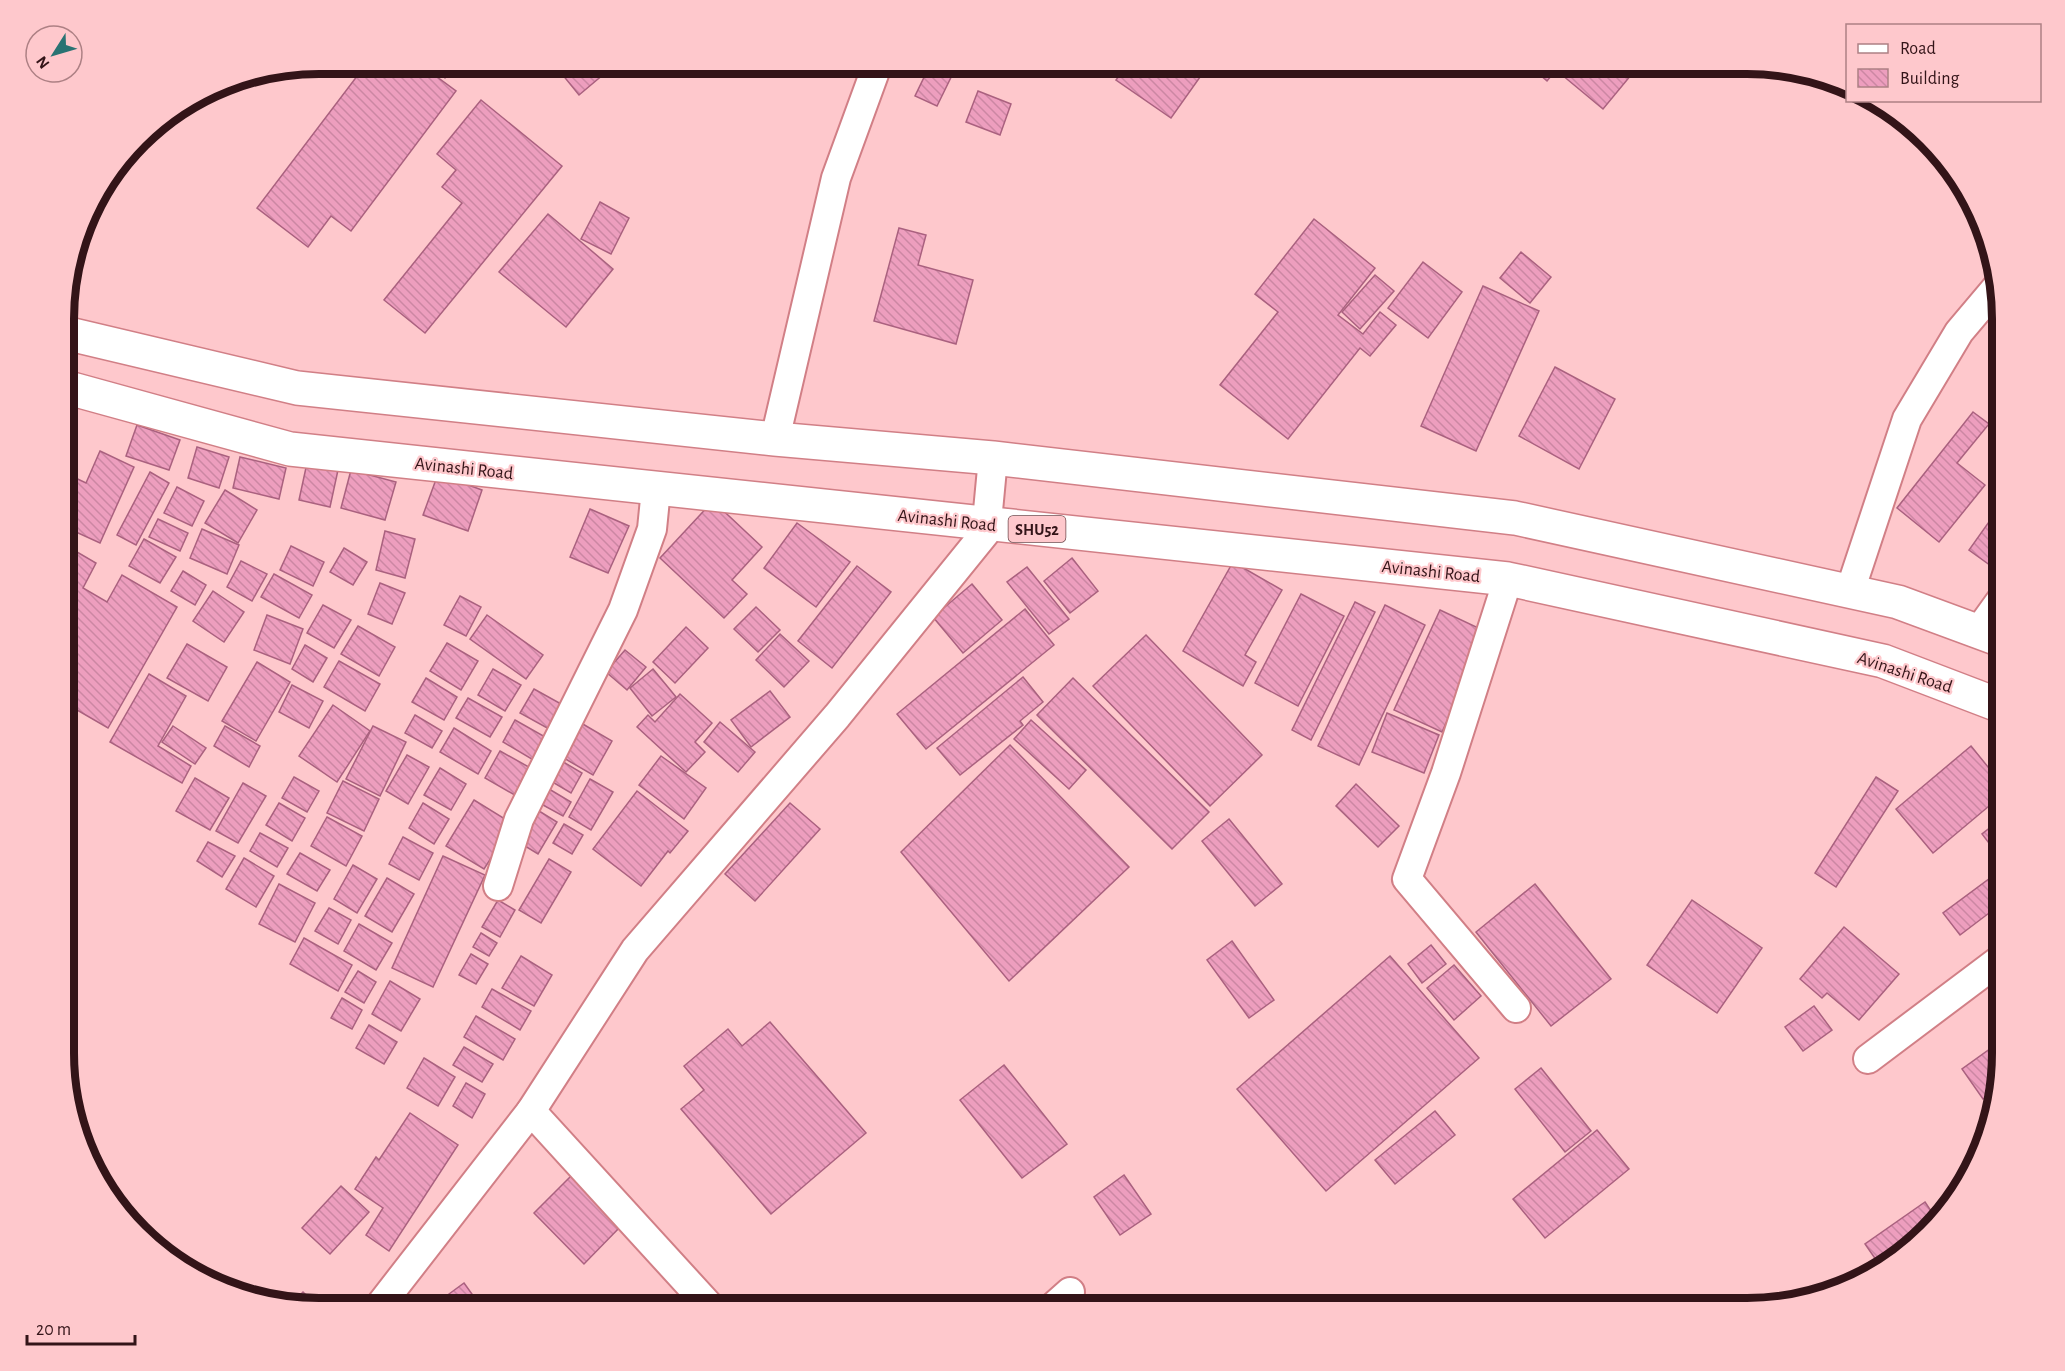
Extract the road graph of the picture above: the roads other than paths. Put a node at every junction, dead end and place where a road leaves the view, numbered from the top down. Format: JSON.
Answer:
{"nodes":[{"id":1,"x":874,"y":74,"type":"edge"},
{"id":2,"x":1990,"y":295,"type":"edge"},
{"id":3,"x":74,"y":335,"type":"edge"},
{"id":4,"x":74,"y":389,"type":"edge"},
{"id":5,"x":775,"y":439,"type":"junction"},
{"id":6,"x":993,"y":458,"type":"junction"},
{"id":7,"x":656,"y":489,"type":"junction"},
{"id":8,"x":987,"y":524,"type":"junction"},
{"id":9,"x":1508,"y":579,"type":"junction"},
{"id":10,"x":1850,"y":591,"type":"junction"},
{"id":11,"x":1990,"y":636,"type":"edge"},
{"id":12,"x":1992,"y":703,"type":"edge"},
{"id":13,"x":498,"y":886,"type":"dead end"},
{"id":14,"x":1992,"y":966,"type":"edge"},
{"id":15,"x":1516,"y":1008,"type":"dead end"},
{"id":16,"x":1868,"y":1059,"type":"dead end"},
{"id":17,"x":531,"y":1111,"type":"junction"},
{"id":18,"x":386,"y":1298,"type":"edge"},
{"id":19,"x":702,"y":1298,"type":"edge"}],
"edges":[{"from":1,"to":5,"type":"street"},
{"from":2,"to":10,"type":"street"},
{"from":3,"to":5,"type":"main road"},
{"from":4,"to":7,"type":"main road","name":"Avinashi Road","number":"SHU52"},
{"from":5,"to":6,"type":"main road"},
{"from":6,"to":8,"type":"street"},
{"from":6,"to":10,"type":"main road"},
{"from":7,"to":8,"type":"main road","name":"Avinashi Road","number":"SHU52"},
{"from":7,"to":13,"type":"street"},
{"from":8,"to":9,"type":"main road","name":"Avinashi Road","number":"SHU52"},
{"from":8,"to":17,"type":"street"},
{"from":9,"to":12,"type":"main road","name":"Avinashi Road","number":"SHU52"},
{"from":9,"to":15,"type":"street"},
{"from":10,"to":11,"type":"main road"},
{"from":14,"to":16,"type":"street"},
{"from":17,"to":18,"type":"street"},
{"from":17,"to":19,"type":"street"}]}
